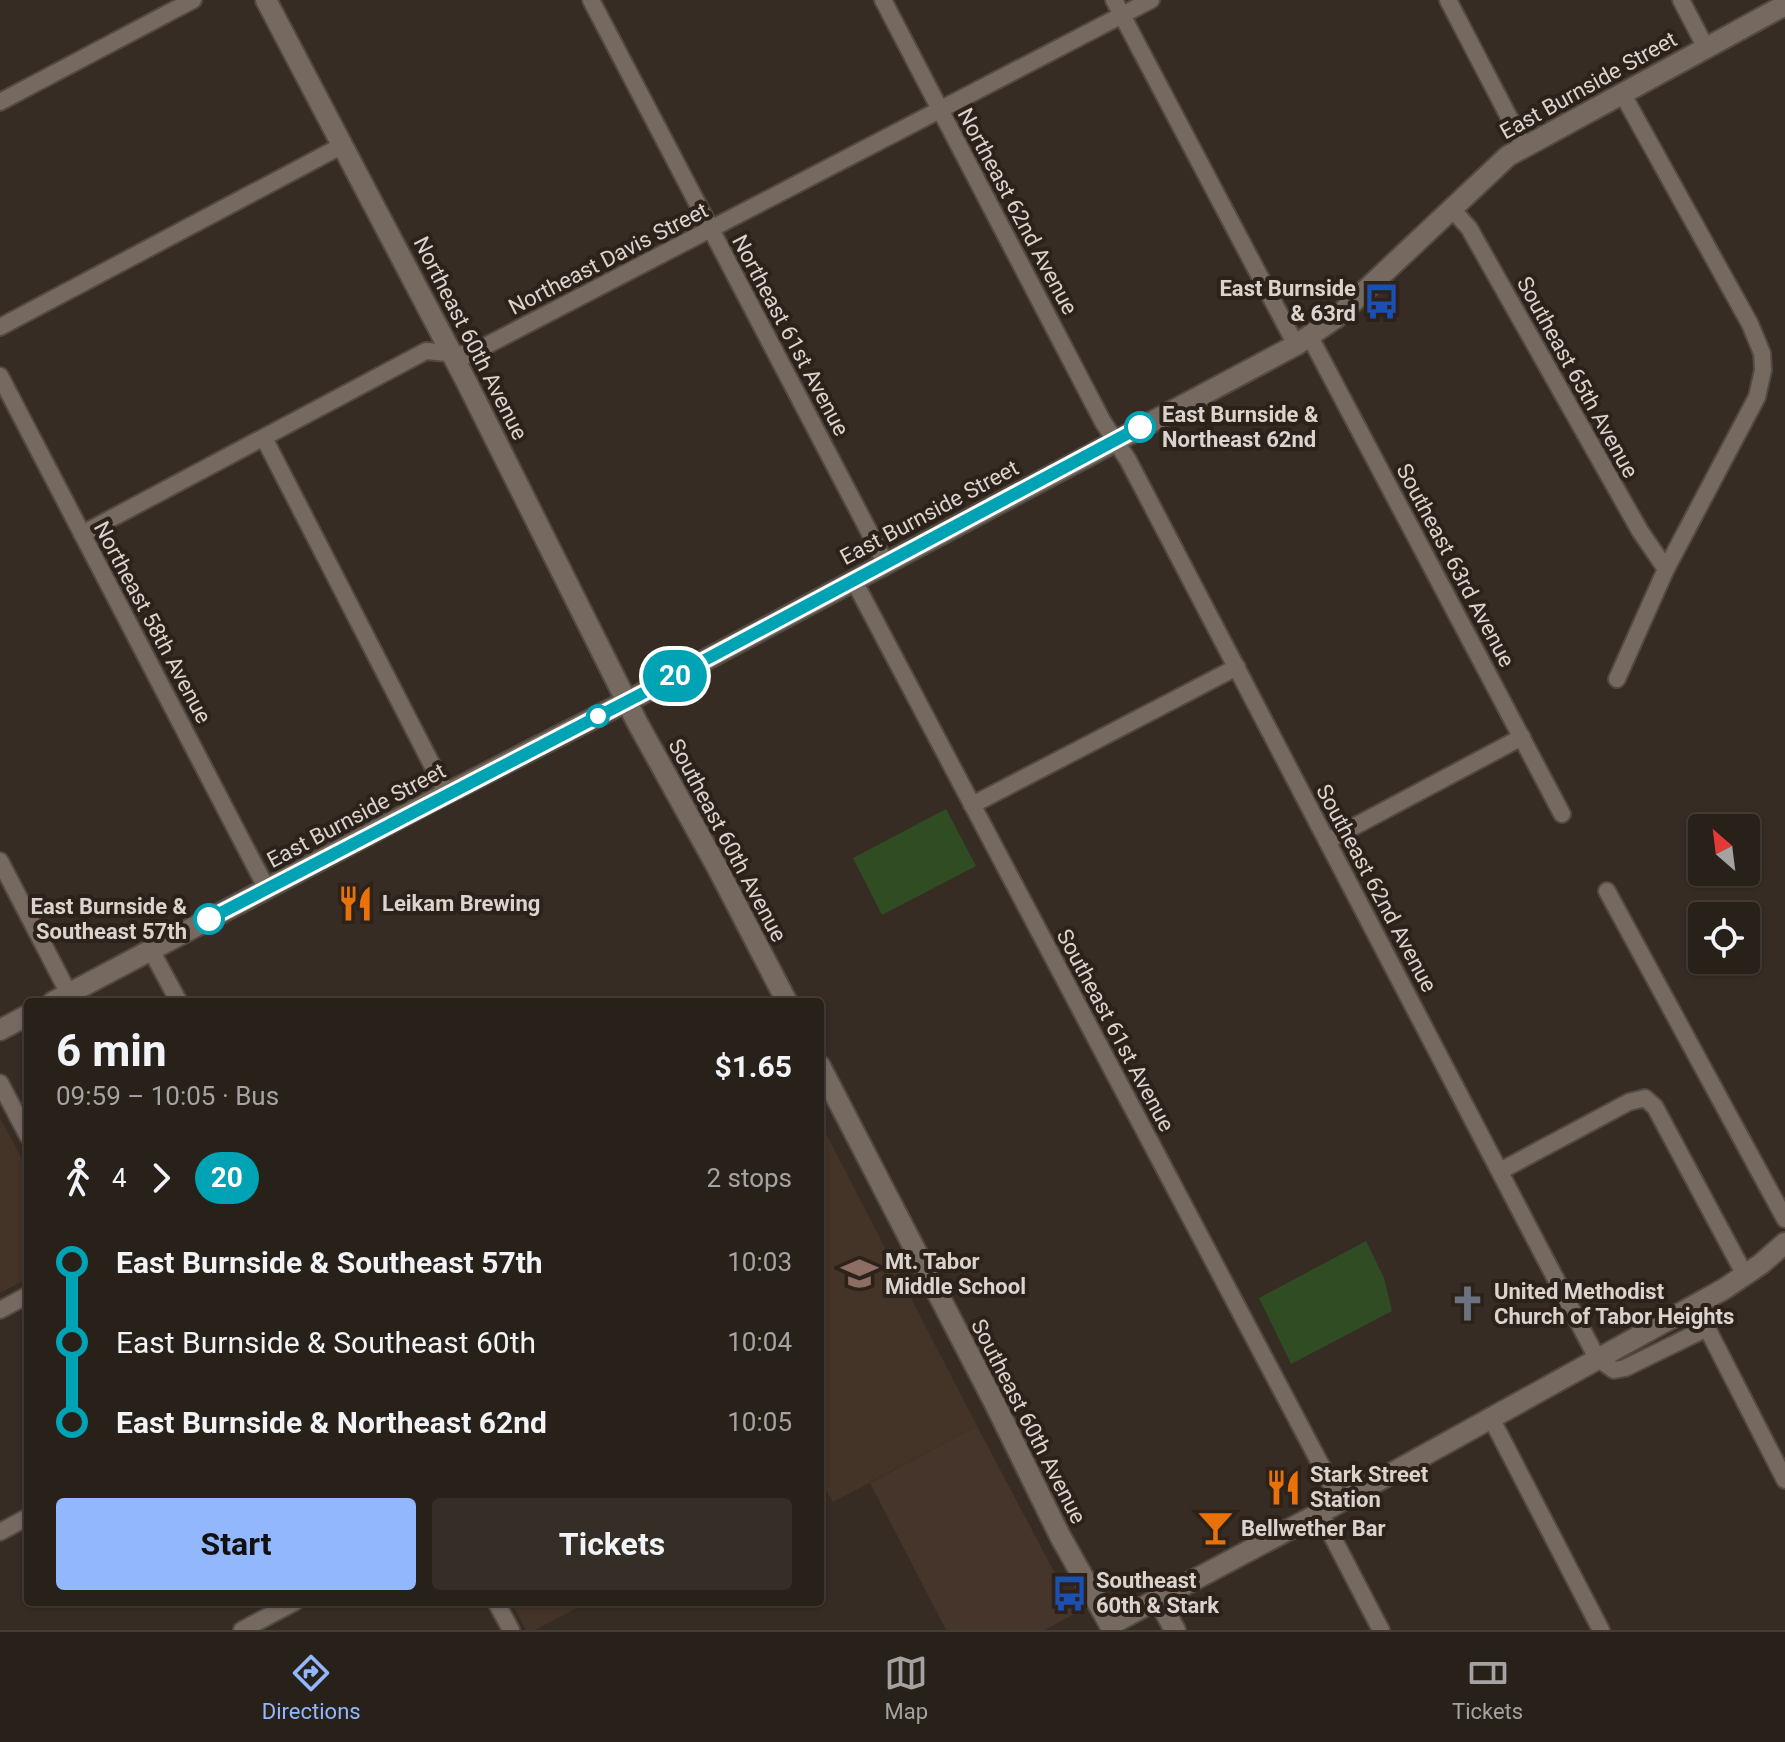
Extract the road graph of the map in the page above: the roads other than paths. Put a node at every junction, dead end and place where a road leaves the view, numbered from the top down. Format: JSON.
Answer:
{"nodes":[{"id":1,"x":193,"y":0,"type":"edge"},
{"id":2,"x":266,"y":0,"type":"edge"},
{"id":3,"x":591,"y":0,"type":"edge"},
{"id":4,"x":883,"y":0,"type":"edge"},
{"id":5,"x":1151,"y":0,"type":"edge"},
{"id":6,"x":1448,"y":0,"type":"edge"},
{"id":7,"x":1681,"y":0,"type":"edge"},
{"id":8,"x":1785,"y":5,"type":"edge"},
{"id":9,"x":1118,"y":8,"type":"edge"},
{"id":10,"x":1706,"y":48,"type":"junction"},
{"id":11,"x":1622,"y":93,"type":"junction"},
{"id":12,"x":0,"y":102,"type":"edge"},
{"id":13,"x":940,"y":111,"type":"junction"},
{"id":14,"x":343,"y":145,"type":"junction"},
{"id":15,"x":1524,"y":146,"type":"junction"},
{"id":16,"x":1451,"y":208,"type":"junction"},
{"id":17,"x":711,"y":230,"type":"junction"},
{"id":18,"x":0,"y":327,"type":"edge"},
{"id":19,"x":1303,"y":341,"type":"junction"},
{"id":20,"x":452,"y":354,"type":"junction"},
{"id":21,"x":0,"y":376,"type":"edge"},
{"id":22,"x":264,"y":438,"type":"junction"},
{"id":23,"x":1115,"y":440,"type":"junction"},
{"id":24,"x":82,"y":534,"type":"junction"},
{"id":25,"x":885,"y":562,"type":"junction"},
{"id":26,"x":1666,"y":569,"type":"junction"},
{"id":27,"x":853,"y":579,"type":"junction"},
{"id":28,"x":1237,"y":667,"type":"junction"},
{"id":29,"x":1617,"y":679,"type":"dead end"},
{"id":30,"x":626,"y":701,"type":"junction"},
{"id":31,"x":1522,"y":737,"type":"junction"},
{"id":32,"x":447,"y":794,"type":"junction"},
{"id":33,"x":972,"y":805,"type":"junction"},
{"id":34,"x":1562,"y":814,"type":"dead end"},
{"id":35,"x":1327,"y":841,"type":"junction"},
{"id":36,"x":0,"y":861,"type":"edge"},
{"id":37,"x":267,"y":889,"type":"junction"},
{"id":38,"x":1607,"y":891,"type":"dead end"},
{"id":39,"x":151,"y":950,"type":"junction"},
{"id":40,"x":61,"y":998,"type":"edge"},
{"id":41,"x":177,"y":998,"type":"edge"},
{"id":42,"x":785,"y":998,"type":"edge"},
{"id":43,"x":24,"y":1017,"type":"edge"},
{"id":44,"x":0,"y":1030,"type":"edge"},
{"id":45,"x":824,"y":1074,"type":"edge"},
{"id":46,"x":0,"y":1083,"type":"edge"},
{"id":47,"x":24,"y":1128,"type":"edge"},
{"id":48,"x":1500,"y":1171,"type":"junction"},
{"id":49,"x":1785,"y":1219,"type":"edge"},
{"id":50,"x":1785,"y":1243,"type":"edge"},
{"id":51,"x":1745,"y":1275,"type":"junction"},
{"id":52,"x":24,"y":1297,"type":"edge"},
{"id":53,"x":0,"y":1310,"type":"edge"},
{"id":54,"x":1597,"y":1358,"type":"junction"},
{"id":55,"x":1491,"y":1418,"type":"junction"},
{"id":56,"x":1785,"y":1480,"type":"edge"},
{"id":57,"x":1340,"y":1501,"type":"junction"},
{"id":58,"x":1320,"y":1513,"type":"junction"},
{"id":59,"x":24,"y":1519,"type":"edge"},
{"id":60,"x":0,"y":1532,"type":"edge"},
{"id":61,"x":1158,"y":1599,"type":"junction"},
{"id":62,"x":287,"y":1606,"type":"edge"},
{"id":63,"x":498,"y":1606,"type":"edge"},
{"id":64,"x":1105,"y":1627,"type":"edge"},
{"id":65,"x":242,"y":1630,"type":"edge"},
{"id":66,"x":511,"y":1630,"type":"edge"},
{"id":67,"x":1175,"y":1630,"type":"edge"},
{"id":68,"x":1381,"y":1630,"type":"edge"},
{"id":69,"x":1601,"y":1630,"type":"edge"}],
"edges":[{"from":1,"to":12,"type":"street"},
{"from":2,"to":14,"type":"main road","name":"Northeast 60th Avenue"},
{"from":3,"to":17,"type":"street","name":"Northeast 61st Avenue"},
{"from":4,"to":13,"type":"street","name":"Northeast 62nd Avenue"},
{"from":5,"to":9,"type":"street","name":"Northeast Davis Street"},
{"from":6,"to":15,"type":"street"},
{"from":7,"to":10,"type":"street"},
{"from":8,"to":10,"type":"main road","name":"East Burnside Street"},
{"from":9,"to":13,"type":"street","name":"Northeast Davis Street"},
{"from":9,"to":19,"type":"street","name":"Southeast 63rd Avenue"},
{"from":10,"to":11,"type":"main road","name":"East Burnside Street"},
{"from":11,"to":15,"type":"main road","name":"East Burnside Street"},
{"from":11,"to":26,"type":"street"},
{"from":13,"to":17,"type":"street","name":"Northeast Davis Street"},
{"from":13,"to":23,"type":"street","name":"Northeast 62nd Avenue"},
{"from":14,"to":18,"type":"street"},
{"from":14,"to":20,"type":"main road","name":"Northeast 60th Avenue"},
{"from":15,"to":16,"type":"main road","name":"East Burnside Street"},
{"from":16,"to":19,"type":"main road","name":"East Burnside Street"},
{"from":16,"to":26,"type":"street","name":"Southeast 65th Avenue"},
{"from":17,"to":20,"type":"street","name":"Northeast Davis Street"},
{"from":17,"to":25,"type":"street","name":"Northeast 61st Avenue"},
{"from":19,"to":23,"type":"main road","name":"East Burnside Street"},
{"from":19,"to":31,"type":"street","name":"Southeast 63rd Avenue"},
{"from":20,"to":22,"type":"street","name":"Northeast Davis Street"},
{"from":20,"to":30,"type":"main road","name":"Northeast 60th Avenue"},
{"from":21,"to":24,"type":"street","name":"Northeast 58th Avenue"},
{"from":22,"to":24,"type":"street","name":"Northeast Davis Street"},
{"from":22,"to":32,"type":"street"},
{"from":23,"to":25,"type":"main road","name":"East Burnside Street"},
{"from":23,"to":28,"type":"street","name":"Southeast 62nd Avenue"},
{"from":24,"to":37,"type":"street","name":"Northeast 58th Avenue"},
{"from":25,"to":27,"type":"main road","name":"East Burnside Street"},
{"from":26,"to":29,"type":"street"},
{"from":27,"to":30,"type":"main road","name":"East Burnside Street"},
{"from":27,"to":33,"type":"street","name":"Southeast 61st Avenue"},
{"from":28,"to":33,"type":"street"},
{"from":28,"to":35,"type":"street","name":"Southeast 62nd Avenue"},
{"from":30,"to":32,"type":"main road","name":"East Burnside Street"},
{"from":30,"to":42,"type":"main road","name":"Southeast 60th Avenue"},
{"from":31,"to":34,"type":"street","name":"Southeast 63rd Avenue"},
{"from":31,"to":35,"type":"street"},
{"from":32,"to":37,"type":"main road","name":"East Burnside Street"},
{"from":33,"to":57,"type":"street","name":"Southeast 61st Avenue"},
{"from":35,"to":48,"type":"street","name":"Southeast 62nd Avenue"},
{"from":36,"to":40,"type":"street"},
{"from":37,"to":39,"type":"main road","name":"East Burnside Street"},
{"from":38,"to":49,"type":"street"},
{"from":39,"to":40,"type":"main road","name":"East Burnside Street"},
{"from":39,"to":41,"type":"street"},
{"from":43,"to":44,"type":"main road"},
{"from":45,"to":64,"type":"main road","name":"Southeast 60th Avenue"},
{"from":46,"to":47,"type":"street"},
{"from":48,"to":51,"type":"street"},
{"from":48,"to":54,"type":"street","name":"Southeast 62nd Avenue"},
{"from":50,"to":51,"type":"main road"},
{"from":51,"to":54,"type":"main road"},
{"from":52,"to":53,"type":"street"},
{"from":54,"to":55,"type":"main road"},
{"from":54,"to":56,"type":"street"},
{"from":55,"to":57,"type":"main road"},
{"from":55,"to":69,"type":"street"},
{"from":57,"to":58,"type":"main road"},
{"from":58,"to":61,"type":"main road"},
{"from":58,"to":68,"type":"street"},
{"from":59,"to":60,"type":"street"},
{"from":61,"to":64,"type":"main road"},
{"from":61,"to":67,"type":"main road"},
{"from":62,"to":65,"type":"street"},
{"from":63,"to":66,"type":"street"}]}
